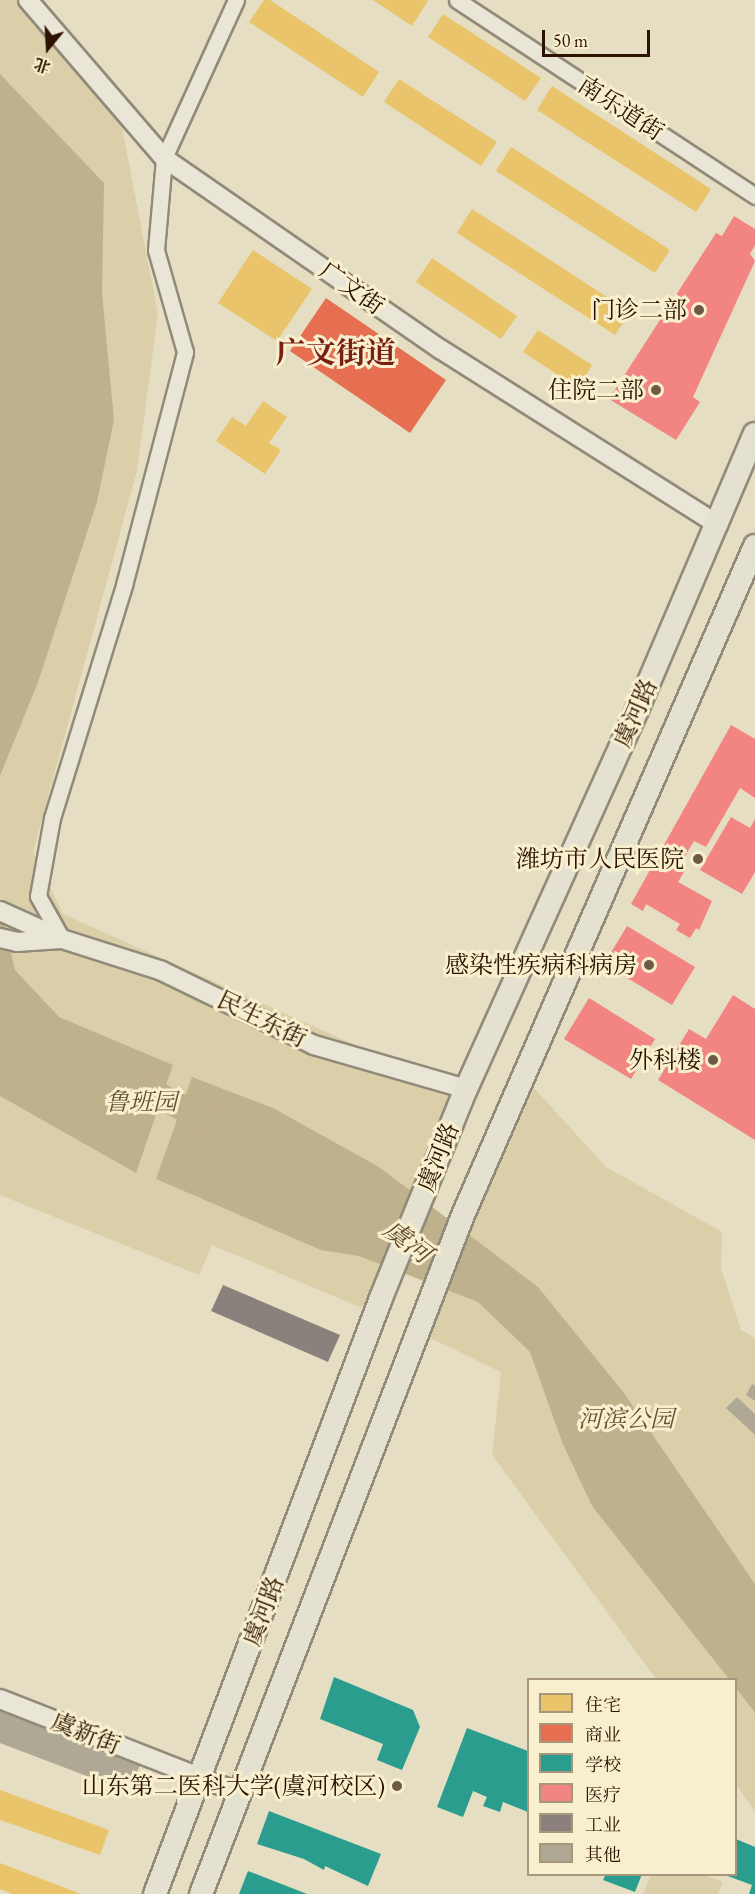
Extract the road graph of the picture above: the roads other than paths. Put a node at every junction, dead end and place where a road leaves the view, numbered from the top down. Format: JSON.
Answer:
{"nodes":[{"id":1,"x":28,"y":0,"type":"edge"},
{"id":2,"x":236,"y":0,"type":"edge"},
{"id":3,"x":457,"y":0,"type":"edge"},
{"id":4,"x":164,"y":158,"type":"junction"},
{"id":5,"x":755,"y":196,"type":"edge"},
{"id":6,"x":755,"y":434,"type":"edge"},
{"id":7,"x":718,"y":525,"type":"junction"},
{"id":8,"x":755,"y":546,"type":"edge"},
{"id":9,"x":0,"y":910,"type":"edge"},
{"id":10,"x":63,"y":939,"type":"junction"},
{"id":11,"x":8,"y":940,"type":"edge"},
{"id":12,"x":466,"y":1089,"type":"junction"},
{"id":13,"x":0,"y":1699,"type":"edge"},
{"id":14,"x":200,"y":1778,"type":"junction"},
{"id":15,"x":240,"y":1793,"type":"junction"},
{"id":16,"x":155,"y":1894,"type":"edge"},
{"id":17,"x":201,"y":1894,"type":"edge"}],
"edges":[{"from":1,"to":4,"type":"street","name":"广文街"},
{"from":2,"to":4,"type":"street"},
{"from":3,"to":5,"type":"street","name":"南乐道街"},
{"from":4,"to":7,"type":"street","name":"广文街"},
{"from":4,"to":10,"type":"street"},
{"from":6,"to":7,"type":"main road","name":"虞河路"},
{"from":7,"to":12,"type":"main road","name":"虞河路"},
{"from":8,"to":15,"type":"main road","name":"虞河路"},
{"from":9,"to":10,"type":"street","name":"民生东街"},
{"from":10,"to":11,"type":"street","name":"民生东街"},
{"from":10,"to":12,"type":"street","name":"民生东街"},
{"from":12,"to":14,"type":"main road","name":"虞河路"},
{"from":13,"to":14,"type":"street","name":"虞新街"},
{"from":14,"to":15,"type":"street","name":"虞新街"},
{"from":14,"to":16,"type":"main road","name":"虞河路"},
{"from":15,"to":17,"type":"main road","name":"虞河路"}]}
